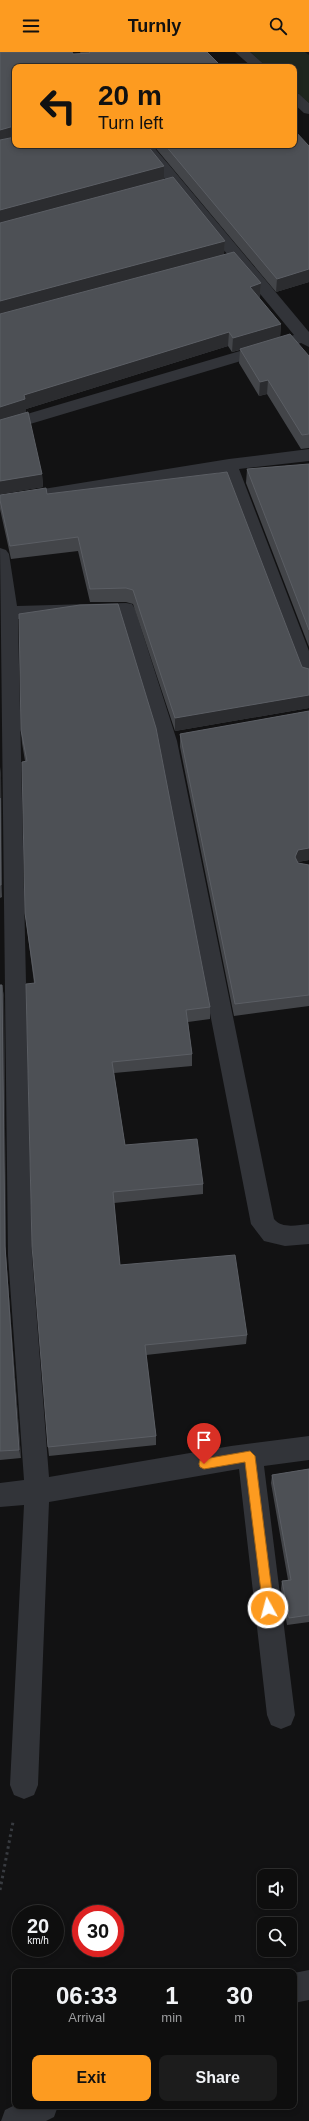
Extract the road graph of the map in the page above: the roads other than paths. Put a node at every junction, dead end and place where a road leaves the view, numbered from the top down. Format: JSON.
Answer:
{"nodes":[{"id":1,"x":242,"y":52,"type":"edge"},
{"id":2,"x":256,"y":64,"type":"edge"},
{"id":3,"x":297,"y":100,"type":"edge"},
{"id":4,"x":309,"y":110,"type":"edge"},
{"id":5,"x":147,"y":148,"type":"edge"},
{"id":6,"x":178,"y":183,"type":"junction"},
{"id":7,"x":163,"y":187,"type":"edge"},
{"id":8,"x":237,"y":258,"type":"junction"},
{"id":9,"x":221,"y":262,"type":"edge"},
{"id":10,"x":307,"y":340,"type":"edge"},
{"id":11,"x":0,"y":428,"type":"edge"},
{"id":12,"x":309,"y":455,"type":"edge"},
{"id":13,"x":229,"y":465,"type":"junction"},
{"id":14,"x":0,"y":502,"type":"edge"},
{"id":15,"x":0,"y":554,"type":"edge"},
{"id":16,"x":9,"y":613,"type":"junction"},
{"id":17,"x":309,"y":675,"type":"edge"},
{"id":18,"x":309,"y":1234,"type":"edge"},
{"id":19,"x":309,"y":1448,"type":"edge"},
{"id":20,"x":250,"y":1456,"type":"junction"},
{"id":21,"x":37,"y":1492,"type":"junction"},
{"id":22,"x":0,"y":1495,"type":"edge"},
{"id":23,"x":281,"y":1715,"type":"dead end"},
{"id":24,"x":24,"y":1785,"type":"road end"},
{"id":25,"x":309,"y":1985,"type":"edge"},
{"id":26,"x":297,"y":1987,"type":"edge"},
{"id":27,"x":38,"y":2109,"type":"edge"},
{"id":28,"x":16,"y":2121,"type":"edge"}],
"edges":[{"from":1,"to":2,"type":"street"},
{"from":3,"to":4,"type":"street"},
{"from":5,"to":6,"type":"street"},
{"from":6,"to":7,"type":"street"},
{"from":6,"to":8,"type":"street"},
{"from":8,"to":9,"type":"street"},
{"from":8,"to":10,"type":"street"},
{"from":10,"to":11,"type":"street"},
{"from":12,"to":13,"type":"street"},
{"from":13,"to":14,"type":"street"},
{"from":13,"to":17,"type":"street"},
{"from":15,"to":16,"type":"street"},
{"from":16,"to":18,"type":"street"},
{"from":16,"to":21,"type":"street"},
{"from":19,"to":20,"type":"street"},
{"from":20,"to":21,"type":"street"},
{"from":20,"to":23,"type":"street"},
{"from":21,"to":22,"type":"street"},
{"from":21,"to":24,"type":"street"},
{"from":25,"to":26,"type":"street"},
{"from":27,"to":28,"type":"street"}]}
